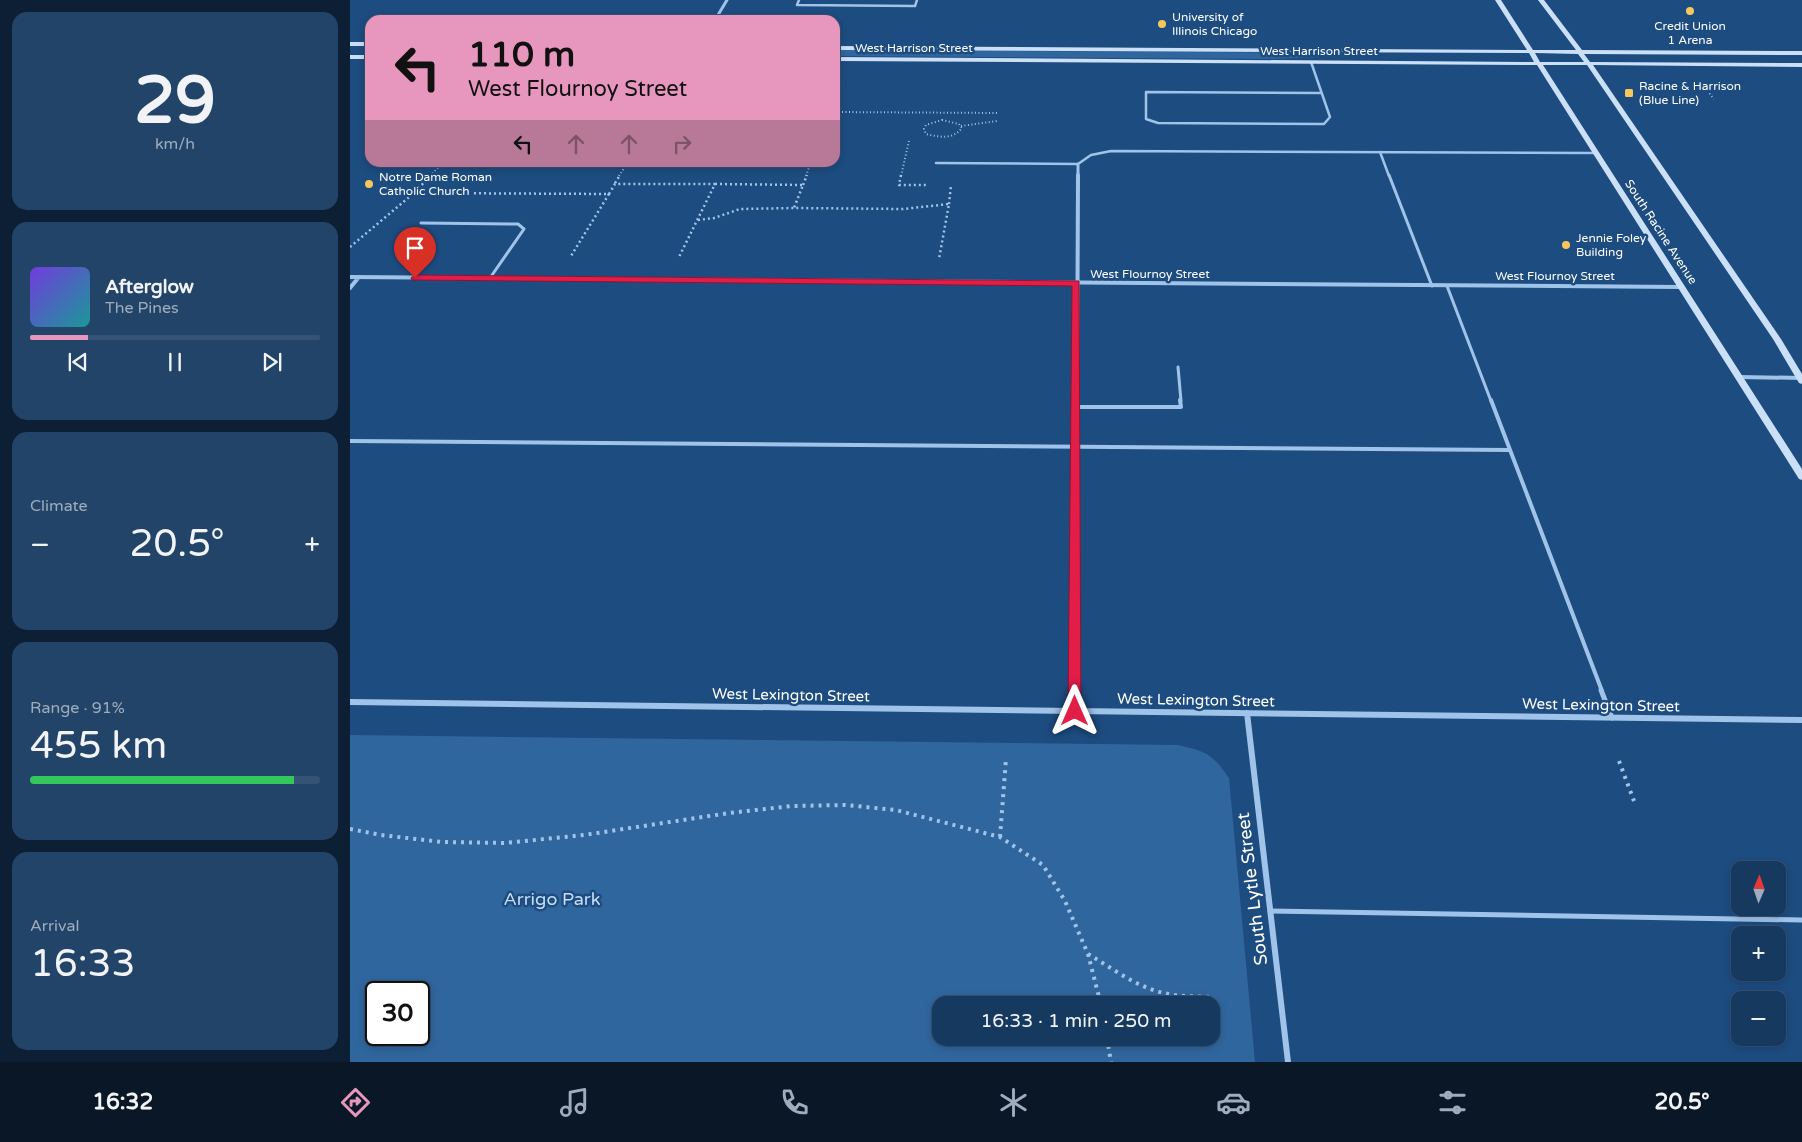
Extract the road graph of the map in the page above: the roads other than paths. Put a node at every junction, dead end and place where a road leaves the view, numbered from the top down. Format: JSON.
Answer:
{"nodes":[{"id":1,"x":727,"y":0,"type":"edge"},
{"id":2,"x":799,"y":0,"type":"edge"},
{"id":3,"x":917,"y":0,"type":"edge"},
{"id":4,"x":1498,"y":0,"type":"edge"},
{"id":5,"x":1541,"y":0,"type":"edge"},
{"id":6,"x":718,"y":15,"type":"edge"},
{"id":7,"x":350,"y":44,"type":"edge"},
{"id":8,"x":365,"y":44,"type":"edge"},
{"id":9,"x":840,"y":48,"type":"edge"},
{"id":10,"x":1530,"y":51,"type":"junction"},
{"id":11,"x":1580,"y":52,"type":"junction"},
{"id":12,"x":1802,"y":53,"type":"edge"},
{"id":13,"x":350,"y":57,"type":"edge"},
{"id":14,"x":365,"y":57,"type":"edge"},
{"id":15,"x":840,"y":59,"type":"edge"},
{"id":16,"x":1311,"y":62,"type":"junction"},
{"id":17,"x":1538,"y":64,"type":"junction"},
{"id":18,"x":1589,"y":64,"type":"junction"},
{"id":19,"x":1802,"y":65,"type":"edge"},
{"id":20,"x":1322,"y":93,"type":"junction"},
{"id":21,"x":1380,"y":152,"type":"junction"},
{"id":22,"x":1595,"y":153,"type":"junction"},
{"id":23,"x":936,"y":164,"type":"dead end"},
{"id":24,"x":1078,"y":164,"type":"junction"},
{"id":25,"x":421,"y":223,"type":"dead end"},
{"id":26,"x":350,"y":277,"type":"edge"},
{"id":27,"x":359,"y":277,"type":"junction"},
{"id":28,"x":490,"y":278,"type":"junction"},
{"id":29,"x":1076,"y":283,"type":"junction"},
{"id":30,"x":1432,"y":286,"type":"junction"},
{"id":31,"x":1447,"y":286,"type":"junction"},
{"id":32,"x":1681,"y":286,"type":"junction"},
{"id":33,"x":350,"y":288,"type":"edge"},
{"id":34,"x":1178,"y":367,"type":"dead end"},
{"id":35,"x":1740,"y":377,"type":"junction"},
{"id":36,"x":1801,"y":379,"type":"edge"},
{"id":37,"x":1076,"y":407,"type":"junction"},
{"id":38,"x":350,"y":441,"type":"edge"},
{"id":39,"x":1075,"y":447,"type":"junction"},
{"id":40,"x":1509,"y":450,"type":"junction"},
{"id":41,"x":1802,"y":477,"type":"edge"},
{"id":42,"x":350,"y":702,"type":"edge"},
{"id":43,"x":1075,"y":711,"type":"junction"},
{"id":44,"x":1246,"y":713,"type":"junction"},
{"id":45,"x":1612,"y":718,"type":"junction"},
{"id":46,"x":1802,"y":720,"type":"edge"},
{"id":47,"x":1270,"y":911,"type":"junction"},
{"id":48,"x":1802,"y":920,"type":"edge"},
{"id":49,"x":1288,"y":1062,"type":"edge"}],
"edges":[{"from":1,"to":6,"type":"street"},
{"from":2,"to":3,"type":"lane"},
{"from":4,"to":10,"type":"main road","name":"South Racine Avenue"},
{"from":5,"to":11,"type":"main road"},
{"from":7,"to":8,"type":"main road"},
{"from":9,"to":10,"type":"main road","name":"West Harrison Street"},
{"from":10,"to":11,"type":"main road","name":"West Harrison Street"},
{"from":10,"to":17,"type":"main road","name":"South Racine Avenue"},
{"from":11,"to":12,"type":"main road","name":"West Harrison Street"},
{"from":11,"to":18,"type":"main road"},
{"from":13,"to":14,"type":"main road"},
{"from":15,"to":16,"type":"main road","name":"West Harrison Street"},
{"from":16,"to":17,"type":"main road","name":"West Harrison Street"},
{"from":16,"to":20,"type":"lane"},
{"from":17,"to":18,"type":"main road","name":"West Harrison Street"},
{"from":17,"to":22,"type":"main road","name":"South Racine Avenue"},
{"from":18,"to":19,"type":"main road","name":"West Harrison Street"},
{"from":18,"to":36,"type":"main road"},
{"from":20,"to":20,"type":"lane"},
{"from":21,"to":22,"type":"lane"},
{"from":21,"to":24,"type":"lane"},
{"from":21,"to":30,"type":"lane"},
{"from":22,"to":32,"type":"main road","name":"South Racine Avenue"},
{"from":23,"to":24,"type":"lane"},
{"from":24,"to":29,"type":"street"},
{"from":25,"to":28,"type":"lane"},
{"from":26,"to":27,"type":"street","name":"West Flournoy Street"},
{"from":27,"to":28,"type":"street","name":"West Flournoy Street"},
{"from":27,"to":33,"type":"street"},
{"from":28,"to":29,"type":"street","name":"West Flournoy Street"},
{"from":29,"to":30,"type":"street","name":"West Flournoy Street"},
{"from":29,"to":37,"type":"street"},
{"from":30,"to":31,"type":"street","name":"West Flournoy Street"},
{"from":31,"to":32,"type":"street","name":"West Flournoy Street"},
{"from":31,"to":40,"type":"lane"},
{"from":32,"to":35,"type":"main road","name":"South Racine Avenue"},
{"from":34,"to":37,"type":"lane"},
{"from":35,"to":36,"type":"street"},
{"from":35,"to":41,"type":"main road","name":"South Racine Avenue"},
{"from":37,"to":39,"type":"street"},
{"from":38,"to":39,"type":"lane"},
{"from":39,"to":40,"type":"lane"},
{"from":39,"to":43,"type":"street"},
{"from":40,"to":45,"type":"lane"},
{"from":42,"to":43,"type":"street","name":"West Lexington Street"},
{"from":43,"to":44,"type":"street","name":"West Lexington Street"},
{"from":44,"to":45,"type":"street","name":"West Lexington Street"},
{"from":44,"to":47,"type":"street","name":"South Lytle Street"},
{"from":45,"to":46,"type":"street","name":"West Lexington Street"},
{"from":47,"to":48,"type":"lane"},
{"from":47,"to":49,"type":"street","name":"South Lytle Street"}]}
